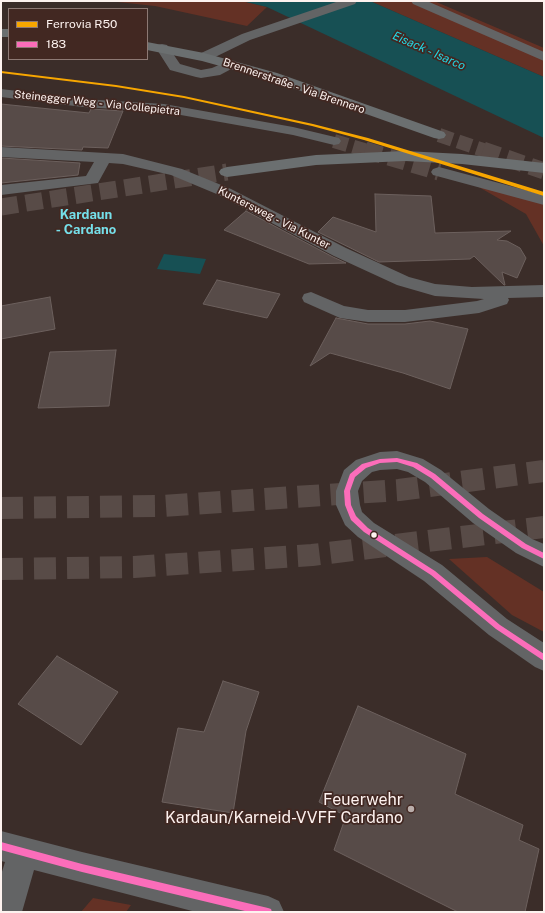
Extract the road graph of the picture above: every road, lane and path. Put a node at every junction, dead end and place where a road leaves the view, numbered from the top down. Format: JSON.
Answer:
{"nodes":[{"id":1,"x":351,"y":1,"type":"edge"},
{"id":2,"x":417,"y":1,"type":"edge"},
{"id":3,"x":148,"y":46,"type":"edge"},
{"id":4,"x":162,"y":48,"type":"junction"},
{"id":5,"x":204,"y":57,"type":"junction"},
{"id":6,"x":544,"y":57,"type":"edge"},
{"id":7,"x":230,"y":64,"type":"junction"},
{"id":8,"x":1,"y":93,"type":"edge"},
{"id":9,"x":439,"y":135,"type":"tunnel mouth"},
{"id":10,"x":334,"y":141,"type":"tunnel mouth"},
{"id":11,"x":1,"y":152,"type":"edge"},
{"id":12,"x":104,"y":158,"type":"junction"},
{"id":13,"x":544,"y":168,"type":"edge"},
{"id":14,"x":227,"y":172,"type":"tunnel mouth"},
{"id":15,"x":439,"y":172,"type":"tunnel mouth"},
{"id":16,"x":1,"y":190,"type":"edge"},
{"id":17,"x":544,"y":200,"type":"edge"},
{"id":18,"x":544,"y":292,"type":"edge"},
{"id":19,"x":311,"y":298,"type":"dead end"},
{"id":20,"x":544,"y":556,"type":"edge"},
{"id":21,"x":544,"y":658,"type":"edge"},
{"id":22,"x":12,"y":849,"type":"edge"},
{"id":23,"x":6,"y":912,"type":"edge"},
{"id":24,"x":268,"y":912,"type":"edge"}],
"edges":[{"from":1,"to":5,"type":"street"},
{"from":2,"to":6,"type":"street"},
{"from":3,"to":4,"type":"main road","name":"Brennerstraße - Via Brennero"},
{"from":4,"to":5,"type":"main road","name":"Brennerstraße - Via Brennero"},
{"from":4,"to":7,"type":"street"},
{"from":5,"to":7,"type":"main road","name":"Brennerstraße - Via Brennero"},
{"from":7,"to":9,"type":"main road","name":"Brennerstraße - Via Brennero"},
{"from":8,"to":10,"type":"street","name":"Steinegger Weg - Via Collepietra"},
{"from":11,"to":12,"type":"street","name":"Kuntersweg - Via Kunter"},
{"from":12,"to":16,"type":"street"},
{"from":12,"to":18,"type":"street","name":"Kuntersweg - Via Kunter"},
{"from":13,"to":14,"type":"main road"},
{"from":15,"to":17,"type":"street"},
{"from":18,"to":19,"type":"street"},
{"from":20,"to":21,"type":"street"},
{"from":22,"to":23,"type":"street"},
{"from":22,"to":24,"type":"street"}]}
